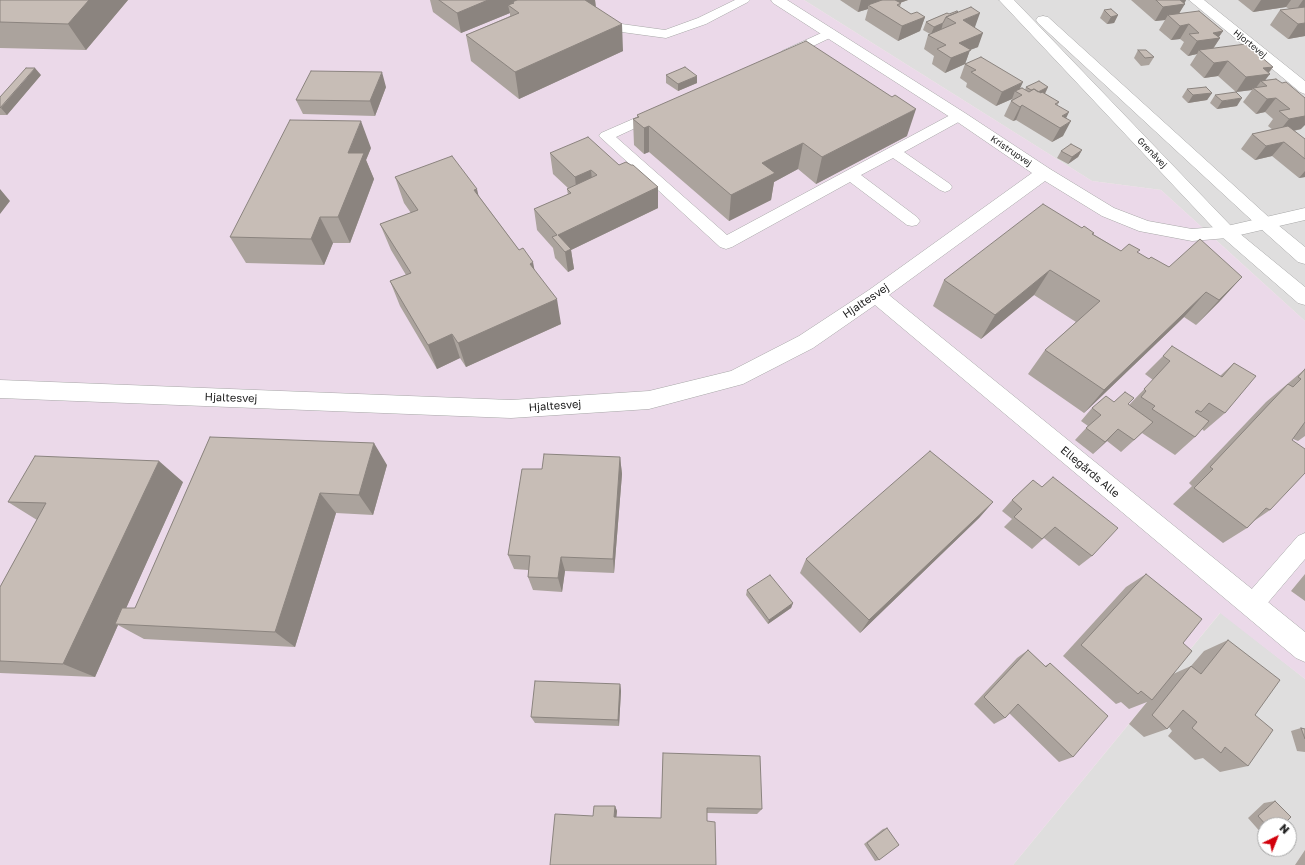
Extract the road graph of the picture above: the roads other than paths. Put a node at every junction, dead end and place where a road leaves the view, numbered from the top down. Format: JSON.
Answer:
{"nodes":[{"id":1,"x":744,"y":0,"type":"edge"},
{"id":2,"x":778,"y":0,"type":"edge"},
{"id":3,"x":1006,"y":0,"type":"edge"},
{"id":4,"x":1022,"y":0,"type":"edge"},
{"id":5,"x":1196,"y":0,"type":"edge"},
{"id":6,"x":608,"y":26,"type":"edge"},
{"id":7,"x":830,"y":33,"type":"junction"},
{"id":8,"x":772,"y":60,"type":"edge"},
{"id":9,"x":1305,"y":89,"type":"edge"},
{"id":10,"x":671,"y":106,"type":"edge"},
{"id":11,"x":959,"y":116,"type":"junction"},
{"id":12,"x":894,"y":152,"type":"junction"},
{"id":13,"x":1044,"y":173,"type":"junction"},
{"id":14,"x":851,"y":175,"type":"junction"},
{"id":15,"x":945,"y":187,"type":"dead end"},
{"id":16,"x":1305,"y":214,"type":"edge"},
{"id":17,"x":912,"y":220,"type":"dead end"},
{"id":18,"x":1266,"y":224,"type":"junction"},
{"id":19,"x":1226,"y":232,"type":"junction"},
{"id":20,"x":1305,"y":257,"type":"edge"},
{"id":21,"x":876,"y":295,"type":"junction"},
{"id":22,"x":1305,"y":298,"type":"edge"},
{"id":23,"x":0,"y":389,"type":"edge"},
{"id":24,"x":1305,"y":543,"type":"edge"},
{"id":25,"x":1252,"y":605,"type":"junction"},
{"id":26,"x":1305,"y":649,"type":"edge"}],
"edges":[{"from":1,"to":6,"type":"lane"},
{"from":2,"to":7,"type":"street","name":"Kristrupvej"},
{"from":3,"to":19,"type":"street","name":"Grenåvej"},
{"from":4,"to":18,"type":"street"},
{"from":5,"to":9,"type":"street","name":"Hjortevej"},
{"from":7,"to":8,"type":"lane"},
{"from":7,"to":11,"type":"street","name":"Kristrupvej"},
{"from":10,"to":14,"type":"lane"},
{"from":11,"to":12,"type":"lane"},
{"from":11,"to":13,"type":"street","name":"Kristrupvej"},
{"from":12,"to":14,"type":"lane"},
{"from":12,"to":15,"type":"lane"},
{"from":13,"to":19,"type":"street","name":"Kristrupvej"},
{"from":13,"to":21,"type":"street","name":"Hjaltesvej"},
{"from":14,"to":17,"type":"lane"},
{"from":16,"to":18,"type":"street","name":"Kristrupvej"},
{"from":18,"to":19,"type":"street","name":"Kristrupvej"},
{"from":18,"to":20,"type":"street"},
{"from":19,"to":22,"type":"street","name":"Grenåvej"},
{"from":21,"to":23,"type":"street","name":"Hjaltesvej"},
{"from":21,"to":25,"type":"street","name":"Ellegårds Alle"},
{"from":24,"to":25,"type":"lane"},
{"from":25,"to":26,"type":"street","name":"Ellegårds Alle"}]}
